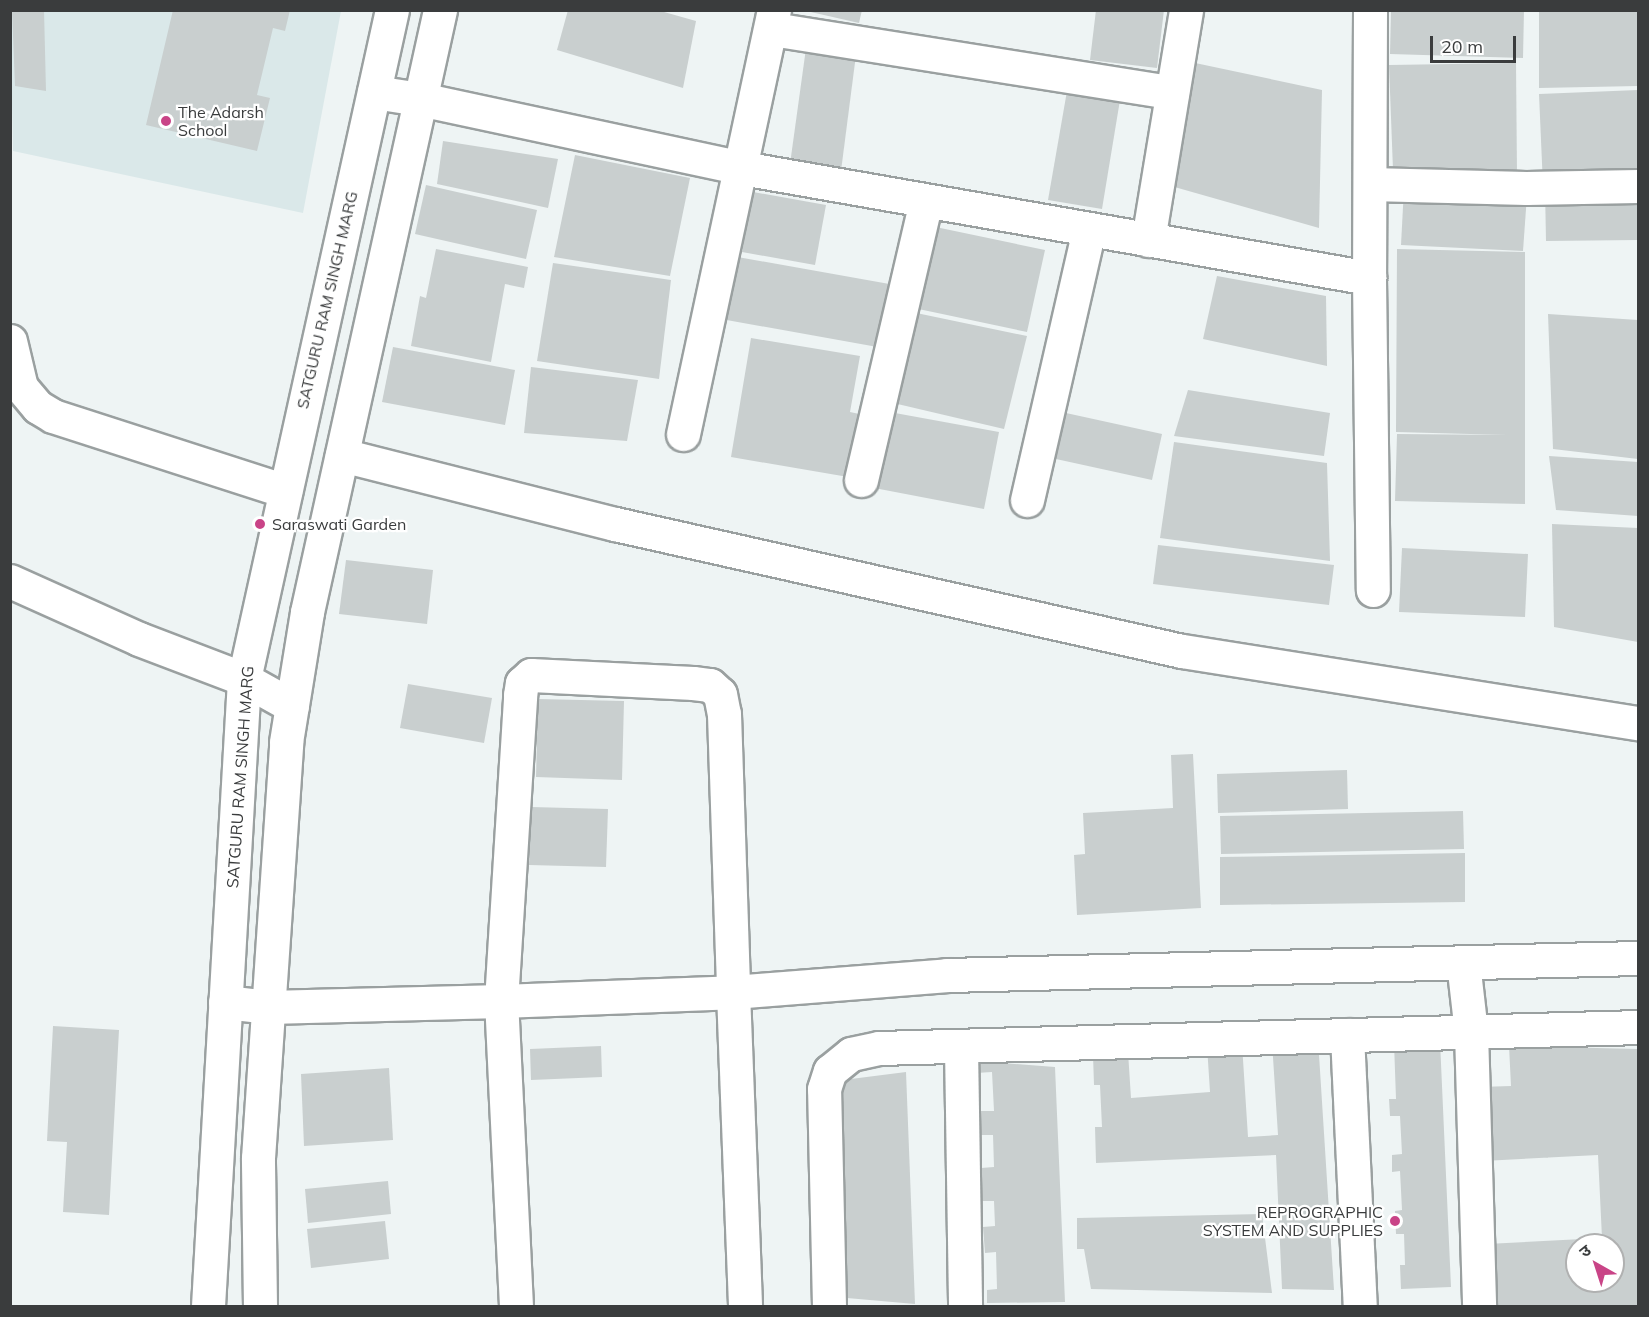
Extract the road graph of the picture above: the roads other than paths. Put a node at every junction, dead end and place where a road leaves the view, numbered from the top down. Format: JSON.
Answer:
{"nodes":[{"id":1,"x":392,"y":10,"type":"edge"},
{"id":2,"x":440,"y":10,"type":"edge"},
{"id":3,"x":1186,"y":10,"type":"edge"},
{"id":4,"x":1370,"y":10,"type":"edge"},
{"id":5,"x":773,"y":20,"type":"edge"},
{"id":6,"x":374,"y":92,"type":"junction"},
{"id":7,"x":1172,"y":92,"type":"junction"},
{"id":8,"x":420,"y":99,"type":"junction"},
{"id":9,"x":742,"y":168,"type":"junction"},
{"id":10,"x":1370,"y":184,"type":"junction"},
{"id":11,"x":1638,"y":186,"type":"edge"},
{"id":12,"x":926,"y":201,"type":"junction"},
{"id":13,"x":1089,"y":230,"type":"junction"},
{"id":14,"x":1148,"y":240,"type":"junction"},
{"id":15,"x":1369,"y":279,"type":"junction"},
{"id":16,"x":10,"y":341,"type":"edge"},
{"id":17,"x":683,"y":434,"type":"dead end"},
{"id":18,"x":342,"y":455,"type":"junction"},
{"id":19,"x":861,"y":480,"type":"dead end"},
{"id":20,"x":285,"y":491,"type":"junction"},
{"id":21,"x":1027,"y":500,"type":"dead end"},
{"id":22,"x":10,"y":581,"type":"edge"},
{"id":23,"x":1373,"y":590,"type":"dead end"},
{"id":24,"x":244,"y":679,"type":"junction"},
{"id":25,"x":292,"y":706,"type":"junction"},
{"id":26,"x":1638,"y":723,"type":"edge"},
{"id":27,"x":1638,"y":958,"type":"edge"},
{"id":28,"x":1463,"y":962,"type":"junction"},
{"id":29,"x":733,"y":992,"type":"junction"},
{"id":30,"x":501,"y":1001,"type":"junction"},
{"id":31,"x":225,"y":1002,"type":"junction"},
{"id":32,"x":268,"y":1007,"type":"junction"},
{"id":33,"x":1638,"y":1027,"type":"edge"},
{"id":34,"x":1471,"y":1032,"type":"junction"},
{"id":35,"x":1347,"y":1035,"type":"junction"},
{"id":36,"x":961,"y":1047,"type":"junction"},
{"id":37,"x":208,"y":1306,"type":"edge"},
{"id":38,"x":260,"y":1306,"type":"edge"},
{"id":39,"x":516,"y":1306,"type":"edge"},
{"id":40,"x":746,"y":1306,"type":"edge"},
{"id":41,"x":829,"y":1306,"type":"edge"},
{"id":42,"x":965,"y":1306,"type":"edge"},
{"id":43,"x":1360,"y":1306,"type":"edge"},
{"id":44,"x":1479,"y":1306,"type":"edge"}],
"edges":[{"from":1,"to":6,"type":"main road","name":"SATGURU RAM SINGH MARG"},
{"from":2,"to":8,"type":"main road"},
{"from":3,"to":7,"type":"main road"},
{"from":4,"to":10,"type":"main road"},
{"from":5,"to":7,"type":"main road"},
{"from":5,"to":9,"type":"main road"},
{"from":6,"to":8,"type":"main road"},
{"from":6,"to":20,"type":"main road","name":"SATGURU RAM SINGH MARG"},
{"from":7,"to":14,"type":"main road"},
{"from":8,"to":9,"type":"main road"},
{"from":8,"to":18,"type":"main road"},
{"from":9,"to":12,"type":"main road"},
{"from":9,"to":17,"type":"main road"},
{"from":10,"to":11,"type":"main road"},
{"from":10,"to":15,"type":"main road"},
{"from":12,"to":13,"type":"main road"},
{"from":12,"to":19,"type":"main road"},
{"from":13,"to":14,"type":"main road"},
{"from":13,"to":21,"type":"main road"},
{"from":14,"to":15,"type":"main road"},
{"from":15,"to":23,"type":"main road"},
{"from":16,"to":20,"type":"main road"},
{"from":18,"to":25,"type":"main road"},
{"from":18,"to":26,"type":"main road"},
{"from":20,"to":24,"type":"main road","name":"SATGURU RAM SINGH MARG"},
{"from":22,"to":24,"type":"main road"},
{"from":24,"to":25,"type":"main road"},
{"from":24,"to":31,"type":"main road","name":"SATGURU RAM SINGH MARG"},
{"from":25,"to":32,"type":"main road"},
{"from":27,"to":28,"type":"main road"},
{"from":28,"to":29,"type":"main road"},
{"from":28,"to":34,"type":"main road"},
{"from":29,"to":30,"type":"main road"},
{"from":29,"to":30,"type":"main road"},
{"from":29,"to":40,"type":"main road"},
{"from":30,"to":32,"type":"main road"},
{"from":30,"to":39,"type":"main road"},
{"from":31,"to":32,"type":"main road"},
{"from":31,"to":37,"type":"main road","name":"SATGURU RAM SINGH MARG"},
{"from":32,"to":38,"type":"main road"},
{"from":33,"to":34,"type":"main road"},
{"from":34,"to":35,"type":"main road"},
{"from":34,"to":44,"type":"main road"},
{"from":35,"to":36,"type":"main road"},
{"from":35,"to":43,"type":"main road"},
{"from":36,"to":41,"type":"main road"},
{"from":36,"to":42,"type":"main road"}]}
